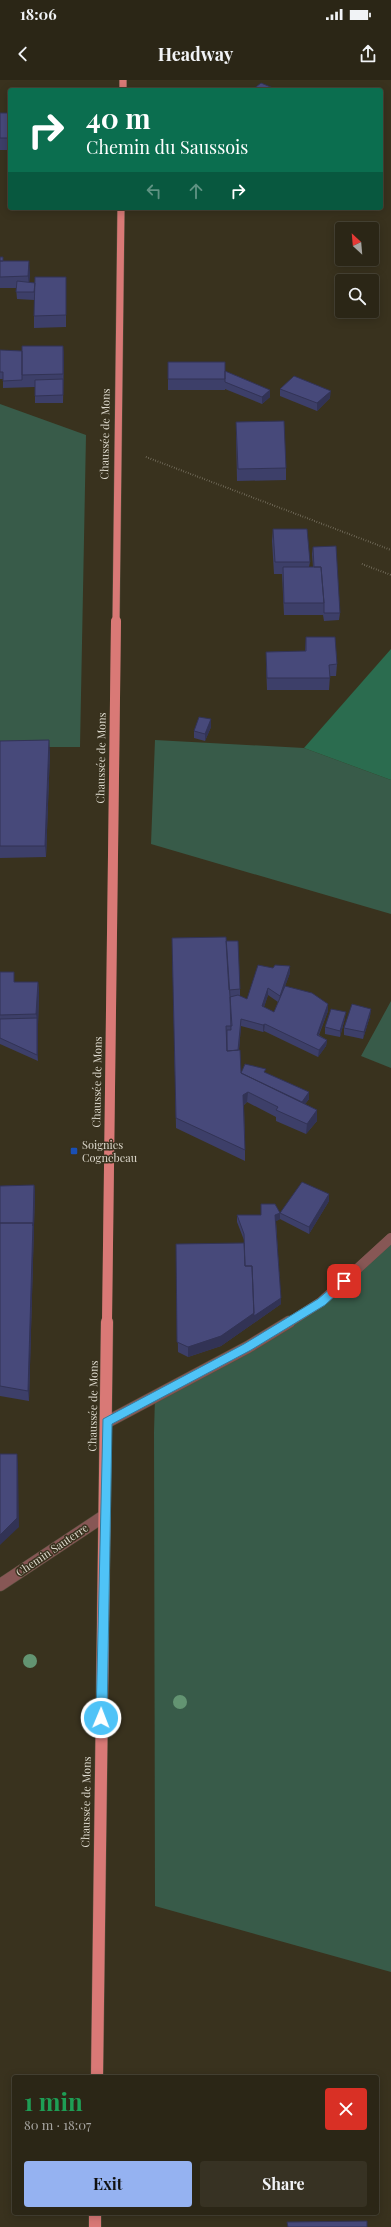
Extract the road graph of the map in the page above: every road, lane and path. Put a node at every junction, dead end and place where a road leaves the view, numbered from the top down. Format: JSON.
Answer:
{"nodes":[{"id":1,"x":121,"y":210,"type":"edge"},
{"id":2,"x":119,"y":448,"type":"junction"},
{"id":3,"x":391,"y":550,"type":"edge"},
{"id":4,"x":362,"y":564,"type":"dead end"},
{"id":5,"x":391,"y":575,"type":"edge"},
{"id":6,"x":391,"y":1238,"type":"edge"},
{"id":7,"x":107,"y":1422,"type":"junction"},
{"id":8,"x":104,"y":1516,"type":"junction"},
{"id":9,"x":0,"y":1585,"type":"edge"},
{"id":10,"x":97,"y":2075,"type":"edge"},
{"id":11,"x":95,"y":2215,"type":"edge"},
{"id":12,"x":95,"y":2227,"type":"edge"}],
"edges":[{"from":1,"to":2,"type":"main road","name":"Chaussée de Mons"},
{"from":2,"to":3,"type":"path"},
{"from":2,"to":7,"type":"main road","name":"Chaussée de Mons"},
{"from":4,"to":5,"type":"path"},
{"from":6,"to":7,"type":"street"},
{"from":7,"to":8,"type":"main road","name":"Chaussée de Mons"},
{"from":8,"to":9,"type":"street","name":"Chemin Sauterre"},
{"from":8,"to":10,"type":"main road","name":"Chaussée de Mons"},
{"from":11,"to":12,"type":"main road"}]}
